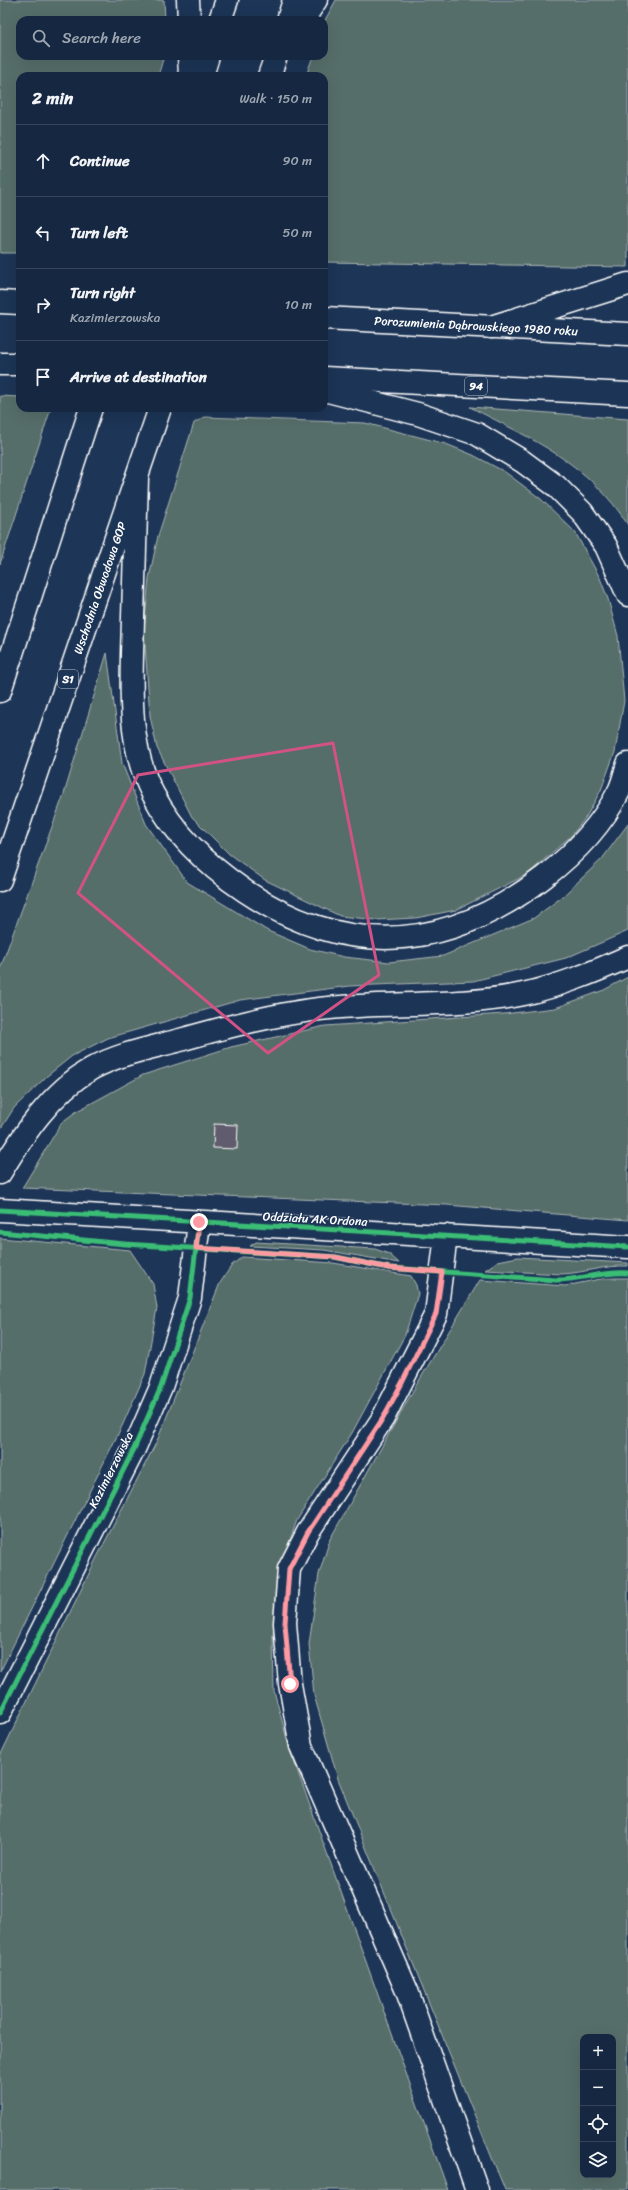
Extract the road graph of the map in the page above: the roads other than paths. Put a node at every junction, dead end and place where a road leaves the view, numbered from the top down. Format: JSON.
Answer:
{"nodes":[{"id":1,"x":188,"y":0,"type":"edge"},
{"id":2,"x":227,"y":0,"type":"edge"},
{"id":3,"x":294,"y":0,"type":"edge"},
{"id":4,"x":316,"y":0,"type":"edge"},
{"id":5,"x":188,"y":16,"type":"edge"},
{"id":6,"x":221,"y":16,"type":"edge"},
{"id":7,"x":289,"y":16,"type":"edge"},
{"id":8,"x":305,"y":16,"type":"edge"},
{"id":9,"x":189,"y":60,"type":"edge"},
{"id":10,"x":207,"y":60,"type":"edge"},
{"id":11,"x":190,"y":72,"type":"edge"},
{"id":12,"x":203,"y":72,"type":"edge"},
{"id":13,"x":628,"y":284,"type":"edge"},
{"id":14,"x":0,"y":302,"type":"edge"},
{"id":15,"x":16,"y":303,"type":"edge"},
{"id":16,"x":328,"y":318,"type":"edge"},
{"id":17,"x":490,"y":327,"type":"junction"},
{"id":18,"x":628,"y":334,"type":"edge"},
{"id":19,"x":0,"y":364,"type":"edge"},
{"id":20,"x":16,"y":364,"type":"edge"},
{"id":21,"x":328,"y":378,"type":"edge"},
{"id":22,"x":328,"y":391,"type":"edge"},
{"id":23,"x":628,"y":394,"type":"edge"},
{"id":24,"x":90,"y":412,"type":"edge"},
{"id":25,"x":159,"y":412,"type":"edge"},
{"id":26,"x":140,"y":470,"type":"junction"},
{"id":27,"x":628,"y":595,"type":"edge"},
{"id":28,"x":16,"y":643,"type":"junction"},
{"id":29,"x":0,"y":667,"type":"edge"},
{"id":30,"x":0,"y":691,"type":"edge"},
{"id":31,"x":628,"y":764,"type":"edge"},
{"id":32,"x":0,"y":880,"type":"edge"},
{"id":33,"x":628,"y":957,"type":"edge"},
{"id":34,"x":0,"y":1173,"type":"edge"},
{"id":35,"x":0,"y":1210,"type":"edge"},
{"id":36,"x":199,"y":1222,"type":"junction"},
{"id":37,"x":446,"y":1236,"type":"junction"},
{"id":38,"x":628,"y":1247,"type":"edge"},
{"id":39,"x":0,"y":1713,"type":"edge"},
{"id":40,"x":477,"y":2190,"type":"edge"}],
"edges":[{"from":1,"to":5,"type":"main road"},
{"from":2,"to":6,"type":"main road"},
{"from":3,"to":7,"type":"main road"},
{"from":4,"to":8,"type":"main road"},
{"from":9,"to":11,"type":"main road"},
{"from":10,"to":12,"type":"main road"},
{"from":13,"to":17,"type":"main road"},
{"from":14,"to":15,"type":"main road"},
{"from":16,"to":17,"type":"main road","name":"Porozumienia Dąbrowskiego 1980 roku"},
{"from":17,"to":18,"type":"main road","name":"Porozumienia Dąbrowskiego 1980 roku"},
{"from":19,"to":20,"type":"main road"},
{"from":21,"to":23,"type":"main road","number":"94"},
{"from":22,"to":27,"type":"main road"},
{"from":24,"to":28,"type":"main road"},
{"from":25,"to":26,"type":"main road","name":"Wschodnia Obwodowa GOP","number":"S1"},
{"from":26,"to":31,"type":"main road"},
{"from":26,"to":32,"type":"main road","name":"Wschodnia Obwodowa GOP","number":"S1"},
{"from":28,"to":29,"type":"main road"},
{"from":28,"to":30,"type":"main road"},
{"from":33,"to":34,"type":"main road"},
{"from":35,"to":36,"type":"main road","name":"Oddziału AK Ordona"},
{"from":36,"to":37,"type":"main road","name":"Oddziału AK Ordona"},
{"from":36,"to":39,"type":"main road","name":"Kazimierzowska"},
{"from":37,"to":38,"type":"main road","name":"Oddziału AK Ordona"},
{"from":37,"to":40,"type":"main road"}]}
